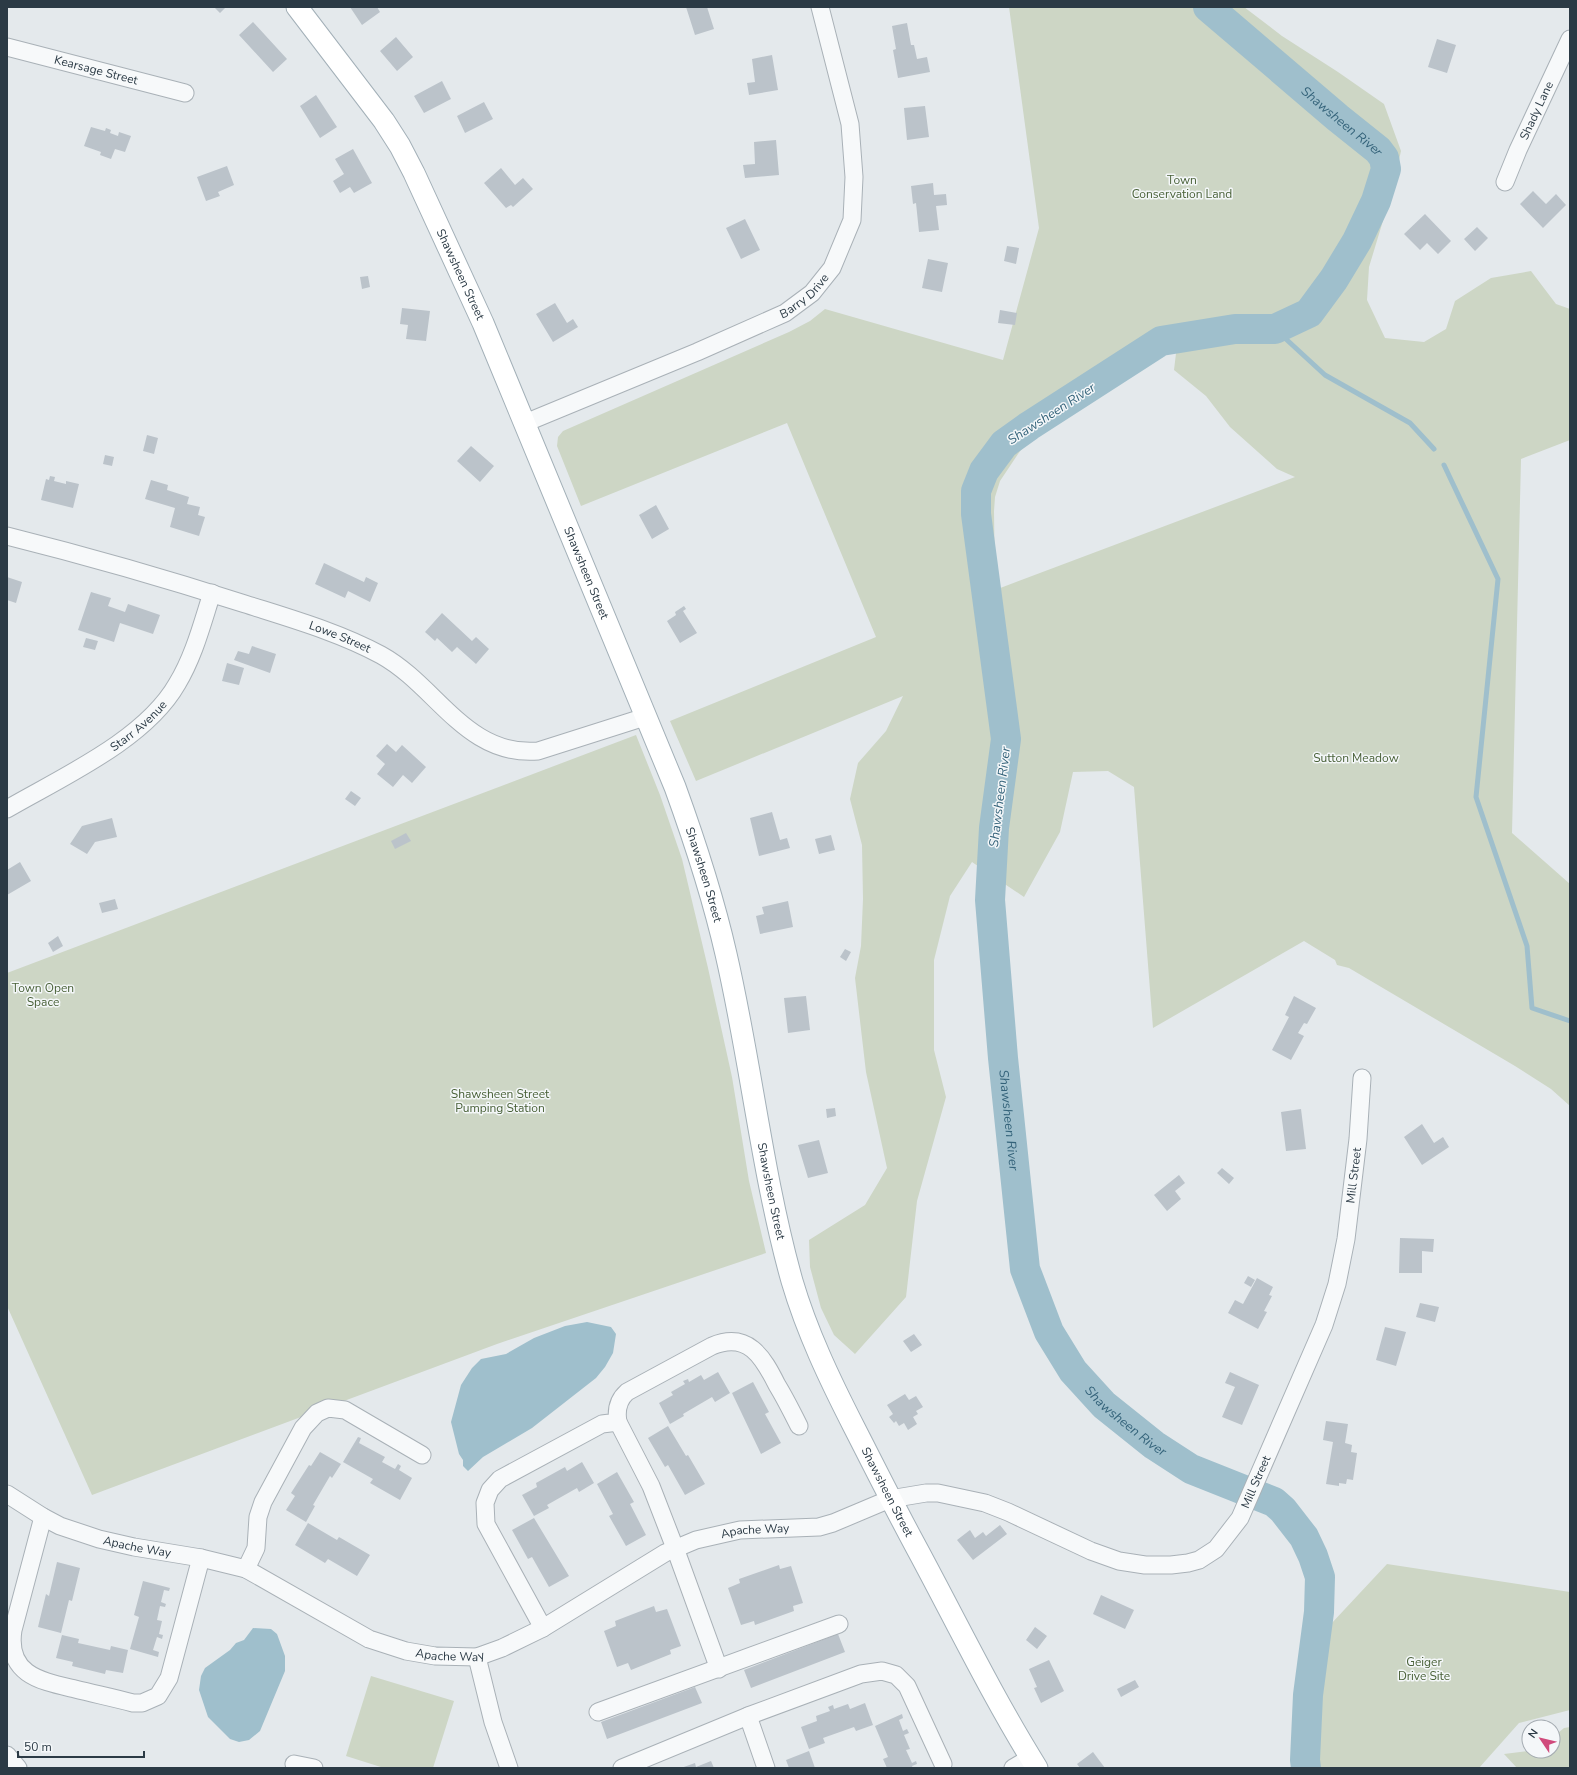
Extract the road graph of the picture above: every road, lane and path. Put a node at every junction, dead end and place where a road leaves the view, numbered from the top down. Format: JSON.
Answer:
{"nodes":[{"id":1,"x":297,"y":7,"type":"edge"},
{"id":2,"x":820,"y":7,"type":"edge"},
{"id":3,"x":1570,"y":39,"type":"edge"},
{"id":4,"x":7,"y":47,"type":"edge"},
{"id":5,"x":185,"y":93,"type":"dead end"},
{"id":6,"x":1505,"y":182,"type":"dead end"},
{"id":7,"x":525,"y":423,"type":"junction"},
{"id":8,"x":7,"y":536,"type":"edge"},
{"id":9,"x":212,"y":593,"type":"junction"},
{"id":10,"x":645,"y":717,"type":"junction"},
{"id":11,"x":7,"y":809,"type":"edge"},
{"id":12,"x":1362,"y":1078,"type":"dead end"},
{"id":13,"x":618,"y":1422,"type":"junction"},
{"id":14,"x":799,"y":1426,"type":"dead end"},
{"id":15,"x":422,"y":1455,"type":"dead end"},
{"id":16,"x":7,"y":1494,"type":"edge"},
{"id":17,"x":890,"y":1499,"type":"junction"},
{"id":18,"x":43,"y":1517,"type":"junction"},
{"id":19,"x":675,"y":1548,"type":"junction"},
{"id":20,"x":201,"y":1558,"type":"junction"},
{"id":21,"x":246,"y":1570,"type":"junction"},
{"id":22,"x":839,"y":1624,"type":"dead end"},
{"id":23,"x":543,"y":1628,"type":"junction"},
{"id":24,"x":477,"y":1657,"type":"junction"},
{"id":25,"x":719,"y":1669,"type":"junction"},
{"id":26,"x":598,"y":1712,"type":"dead end"},
{"id":27,"x":748,"y":1716,"type":"junction"},
{"id":28,"x":7,"y":1755,"type":"edge"},
{"id":29,"x":294,"y":1764,"type":"dead end"},
{"id":30,"x":943,"y":1764,"type":"dead end"},
{"id":31,"x":1027,"y":1765,"type":"edge"},
{"id":32,"x":18,"y":1768,"type":"edge"},
{"id":33,"x":314,"y":1768,"type":"edge"},
{"id":34,"x":509,"y":1768,"type":"edge"},
{"id":35,"x":622,"y":1768,"type":"edge"},
{"id":36,"x":766,"y":1768,"type":"edge"}],
"edges":[{"from":1,"to":7,"type":"main road","name":"Shawsheen Street"},
{"from":2,"to":7,"type":"street","name":"Barry Drive"},
{"from":3,"to":6,"type":"street","name":"Shady Lane"},
{"from":4,"to":5,"type":"street","name":"Kearsage Street"},
{"from":7,"to":10,"type":"main road","name":"Shawsheen Street"},
{"from":8,"to":9,"type":"street","name":"Lowe Street"},
{"from":9,"to":10,"type":"street","name":"Lowe Street"},
{"from":9,"to":11,"type":"street","name":"Starr Avenue"},
{"from":10,"to":17,"type":"main road","name":"Shawsheen Street"},
{"from":12,"to":17,"type":"street","name":"Mill Street"},
{"from":13,"to":14,"type":"street"},
{"from":13,"to":19,"type":"street"},
{"from":13,"to":23,"type":"street"},
{"from":15,"to":21,"type":"street"},
{"from":16,"to":18,"type":"street","name":"Apache Way"},
{"from":17,"to":19,"type":"street","name":"Apache Way"},
{"from":17,"to":31,"type":"main road","name":"Shawsheen Street"},
{"from":18,"to":20,"type":"street","name":"Apache Way"},
{"from":18,"to":20,"type":"street"},
{"from":19,"to":23,"type":"street","name":"Apache Way"},
{"from":19,"to":25,"type":"street"},
{"from":20,"to":21,"type":"street","name":"Apache Way"},
{"from":21,"to":24,"type":"street","name":"Apache Way"},
{"from":22,"to":25,"type":"street"},
{"from":23,"to":24,"type":"street","name":"Apache Way"},
{"from":24,"to":34,"type":"street"},
{"from":25,"to":26,"type":"street"},
{"from":27,"to":30,"type":"street"},
{"from":27,"to":35,"type":"street"},
{"from":27,"to":36,"type":"street"},
{"from":28,"to":32,"type":"street"},
{"from":29,"to":33,"type":"street"}]}
